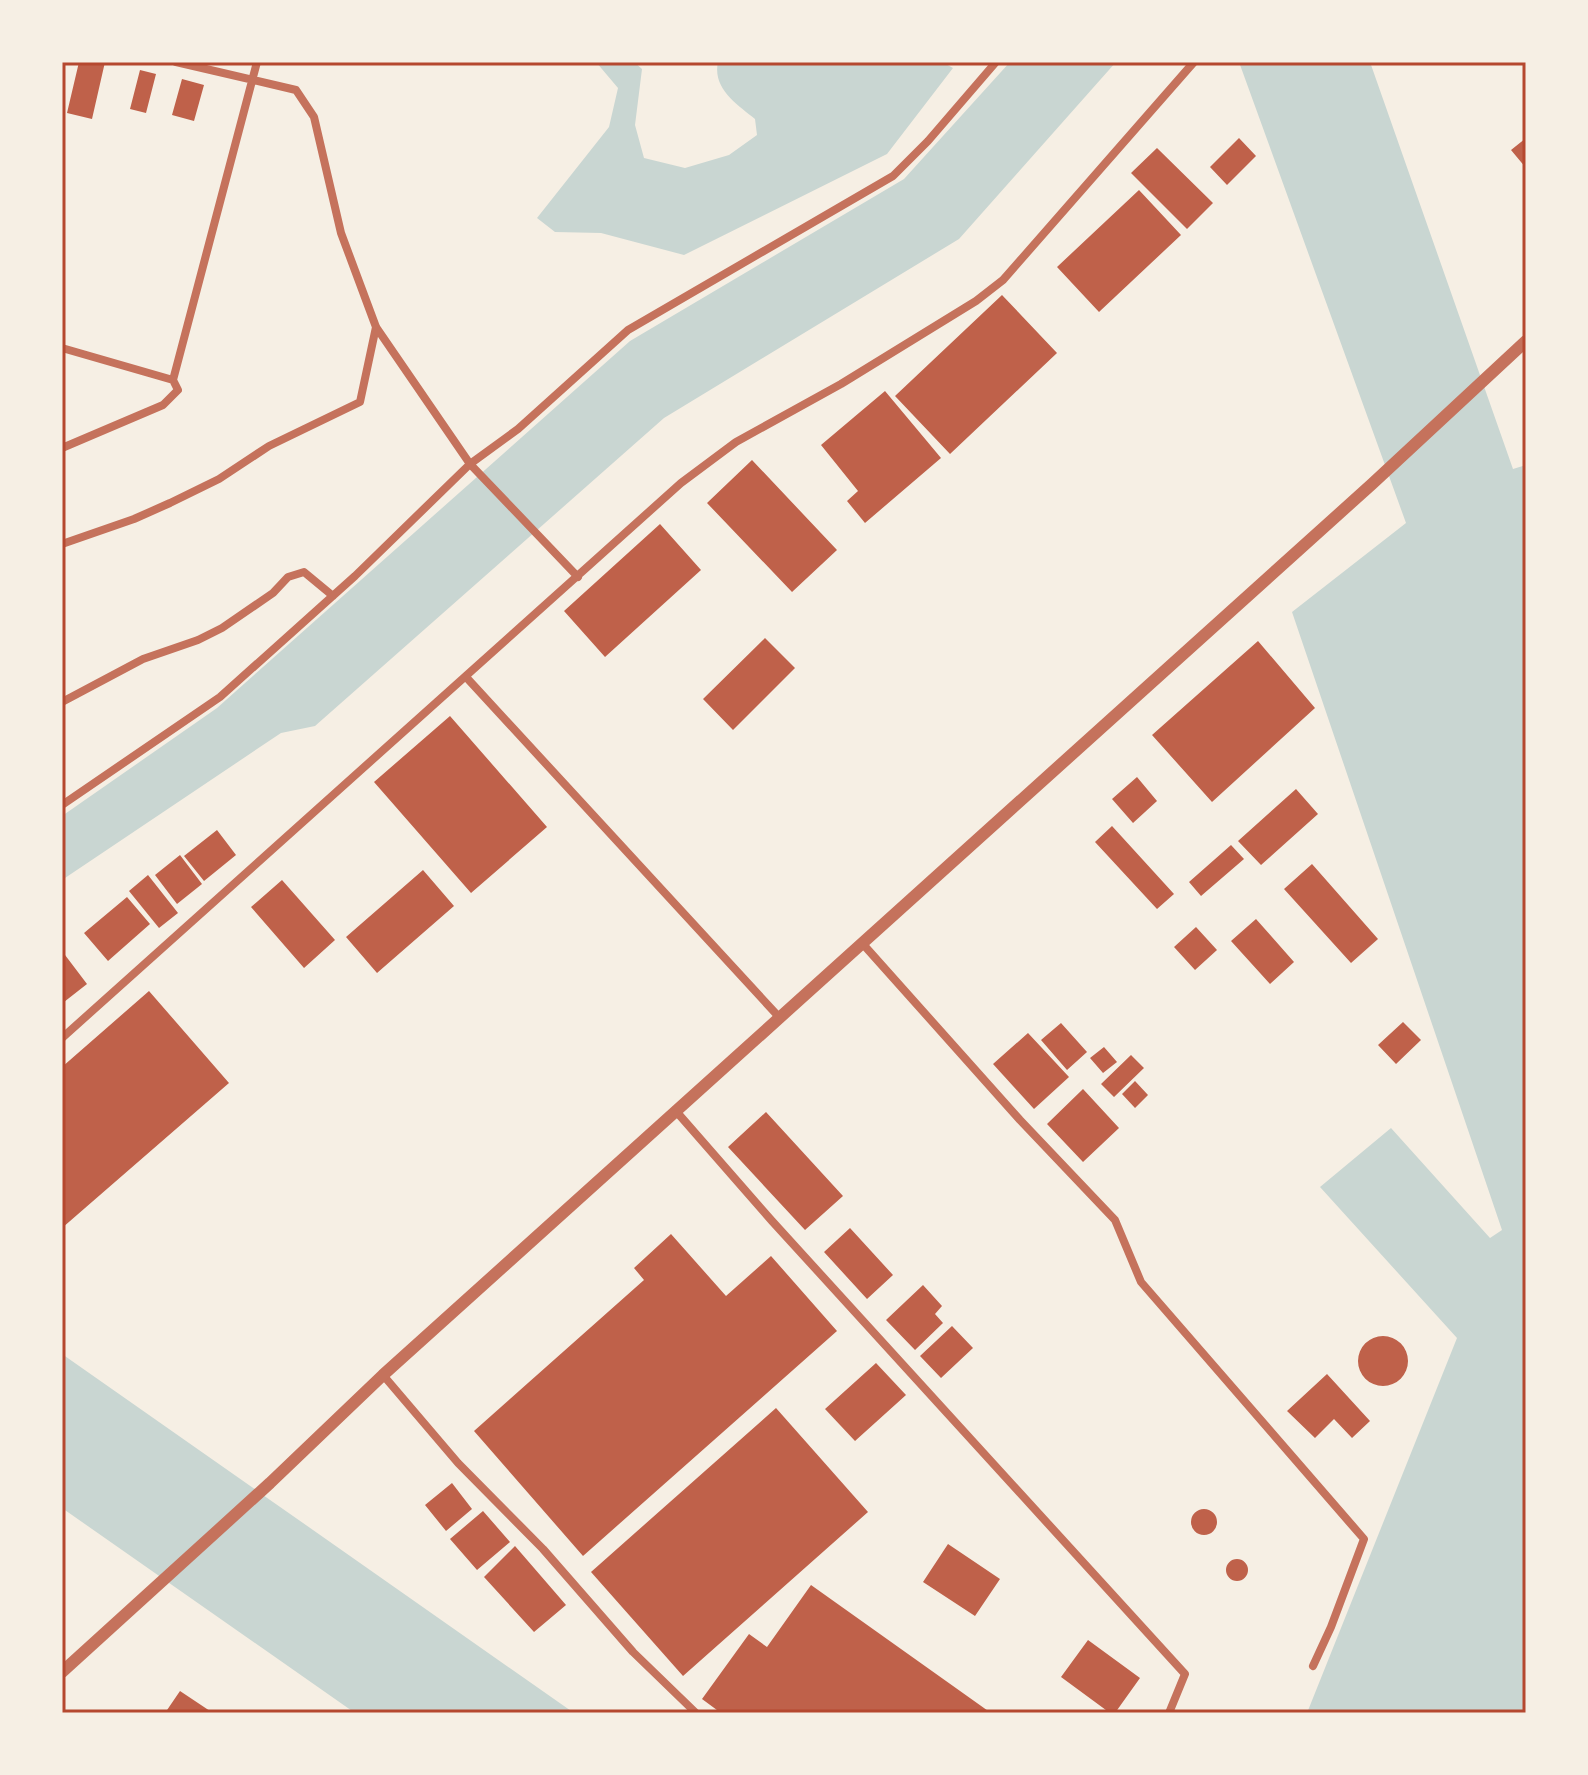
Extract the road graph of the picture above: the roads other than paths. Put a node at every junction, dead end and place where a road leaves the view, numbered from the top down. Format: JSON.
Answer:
{"nodes":[{"id":1,"x":176,"y":62,"type":"edge"},
{"id":2,"x":257,"y":62,"type":"edge"},
{"id":3,"x":996,"y":62,"type":"edge"},
{"id":4,"x":1194,"y":62,"type":"edge"},
{"id":5,"x":253,"y":81,"type":"junction"},
{"id":6,"x":376,"y":327,"type":"junction"},
{"id":7,"x":1526,"y":341,"type":"edge"},
{"id":8,"x":62,"y":348,"type":"edge"},
{"id":9,"x":173,"y":380,"type":"junction"},
{"id":10,"x":62,"y":448,"type":"edge"},
{"id":11,"x":470,"y":464,"type":"junction"},
{"id":12,"x":62,"y":544,"type":"edge"},
{"id":13,"x":578,"y":577,"type":"junction"},
{"id":14,"x":333,"y":596,"type":"junction"},
{"id":15,"x":466,"y":677,"type":"junction"},
{"id":16,"x":62,"y":702,"type":"edge"},
{"id":17,"x":62,"y":805,"type":"edge"},
{"id":18,"x":862,"y":943,"type":"junction"},
{"id":19,"x":779,"y":1017,"type":"junction"},
{"id":20,"x":62,"y":1038,"type":"edge"},
{"id":21,"x":675,"y":1110,"type":"junction"},
{"id":22,"x":383,"y":1375,"type":"junction"},
{"id":23,"x":1313,"y":1666,"type":"dead end"},
{"id":24,"x":62,"y":1672,"type":"edge"},
{"id":25,"x":696,"y":1713,"type":"edge"},
{"id":26,"x":1169,"y":1713,"type":"edge"}],
"edges":[{"from":1,"to":5,"type":"street"},
{"from":2,"to":5,"type":"street"},
{"from":3,"to":11,"type":"street"},
{"from":4,"to":13,"type":"street"},
{"from":5,"to":6,"type":"street"},
{"from":5,"to":9,"type":"street"},
{"from":6,"to":11,"type":"street"},
{"from":6,"to":12,"type":"street"},
{"from":7,"to":18,"type":"street"},
{"from":8,"to":9,"type":"street"},
{"from":9,"to":10,"type":"street"},
{"from":11,"to":13,"type":"street"},
{"from":11,"to":14,"type":"street"},
{"from":13,"to":15,"type":"street"},
{"from":14,"to":16,"type":"street"},
{"from":14,"to":17,"type":"street"},
{"from":15,"to":19,"type":"street"},
{"from":15,"to":20,"type":"street"},
{"from":18,"to":19,"type":"street"},
{"from":18,"to":23,"type":"street"},
{"from":19,"to":21,"type":"street"},
{"from":21,"to":22,"type":"street"},
{"from":21,"to":26,"type":"street"},
{"from":22,"to":24,"type":"street"},
{"from":22,"to":25,"type":"street"}]}
